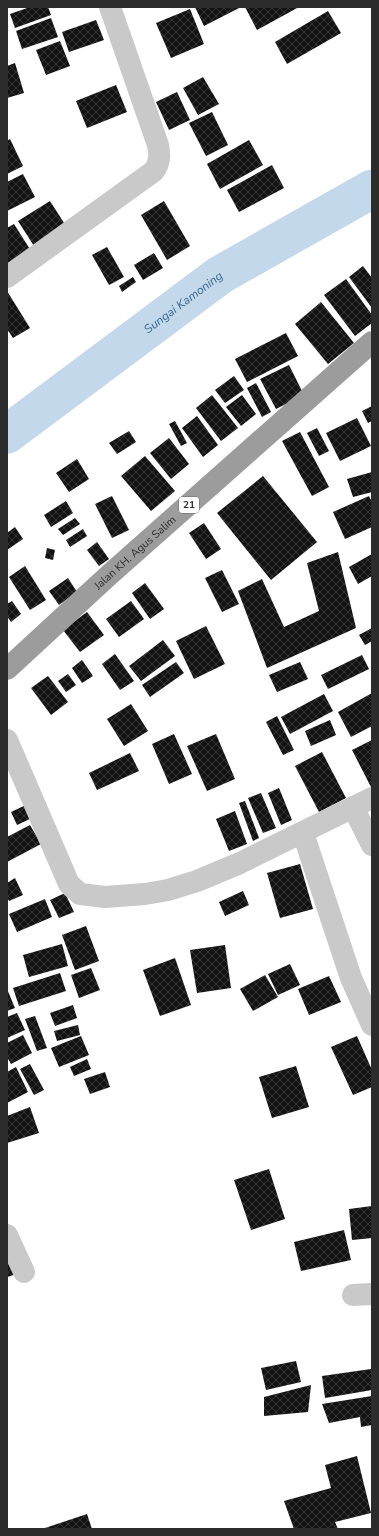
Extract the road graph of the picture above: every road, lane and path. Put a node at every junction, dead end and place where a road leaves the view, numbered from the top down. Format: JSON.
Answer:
{"nodes":[{"id":1,"x":110,"y":7,"type":"edge"},
{"id":2,"x":7,"y":277,"type":"edge"},
{"id":3,"x":372,"y":342,"type":"edge"},
{"id":4,"x":7,"y":670,"type":"edge"},
{"id":5,"x":7,"y":740,"type":"edge"},
{"id":6,"x":372,"y":798,"type":"edge"},
{"id":7,"x":353,"y":807,"type":"junction"},
{"id":8,"x":303,"y":833,"type":"junction"},
{"id":9,"x":372,"y":845,"type":"edge"},
{"id":10,"x":372,"y":1025,"type":"edge"},
{"id":11,"x":7,"y":1235,"type":"edge"},
{"id":12,"x":24,"y":1272,"type":"dead end"}],
"edges":[{"from":1,"to":2,"type":"street"},
{"from":3,"to":4,"type":"highway","name":"Jalan KH. Agus Salim","number":"21"},
{"from":5,"to":8,"type":"street"},
{"from":6,"to":7,"type":"street"},
{"from":7,"to":8,"type":"street"},
{"from":7,"to":9,"type":"street"},
{"from":8,"to":10,"type":"street"},
{"from":11,"to":12,"type":"street"}]}
